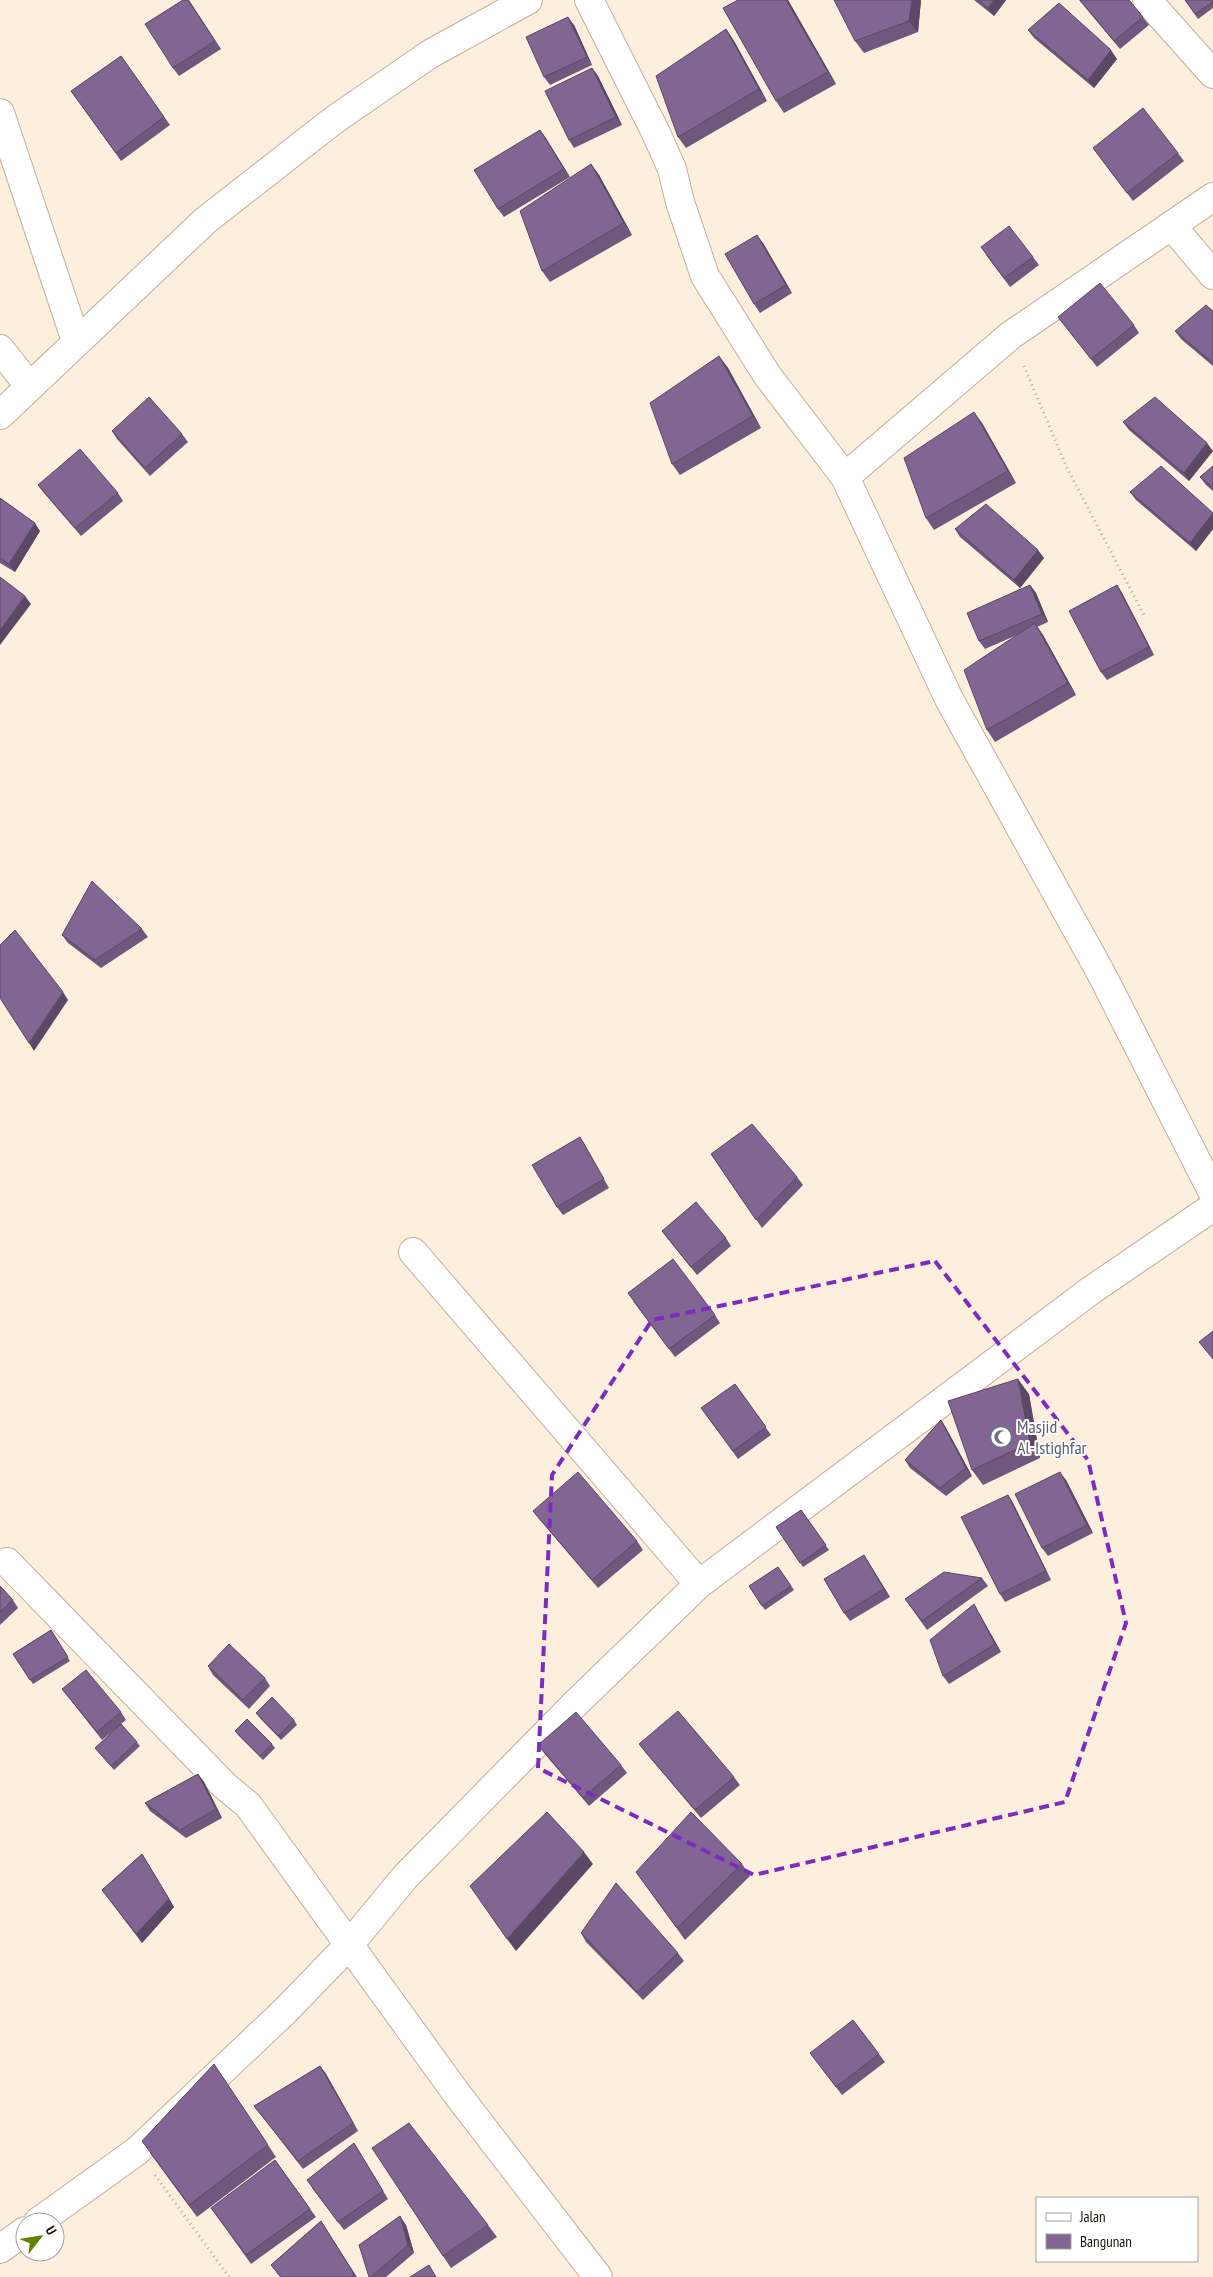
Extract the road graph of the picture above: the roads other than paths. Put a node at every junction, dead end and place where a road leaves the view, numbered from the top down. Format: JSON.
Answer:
{"nodes":[{"id":1,"x":528,"y":0,"type":"edge"},
{"id":2,"x":589,"y":0,"type":"edge"},
{"id":3,"x":1147,"y":0,"type":"edge"},
{"id":4,"x":1213,"y":74,"type":"edge"},
{"id":5,"x":0,"y":113,"type":"edge"},
{"id":6,"x":1213,"y":197,"type":"edge"},
{"id":7,"x":1172,"y":226,"type":"junction"},
{"id":8,"x":1213,"y":276,"type":"edge"},
{"id":9,"x":76,"y":341,"type":"junction"},
{"id":10,"x":0,"y":349,"type":"edge"},
{"id":11,"x":30,"y":387,"type":"junction"},
{"id":12,"x":0,"y":415,"type":"edge"},
{"id":13,"x":845,"y":477,"type":"junction"},
{"id":14,"x":1213,"y":1192,"type":"edge"},
{"id":15,"x":1213,"y":1207,"type":"edge"},
{"id":16,"x":413,"y":1252,"type":"dead end"},
{"id":17,"x":7,"y":1562,"type":"dead end"},
{"id":18,"x":699,"y":1584,"type":"junction"},
{"id":19,"x":349,"y":1945,"type":"junction"},
{"id":20,"x":52,"y":2212,"type":"edge"},
{"id":21,"x":15,"y":2238,"type":"edge"},
{"id":22,"x":0,"y":2249,"type":"edge"},
{"id":23,"x":598,"y":2277,"type":"edge"}],
"edges":[{"from":1,"to":9,"type":"street"},
{"from":2,"to":13,"type":"street"},
{"from":3,"to":4,"type":"street"},
{"from":5,"to":9,"type":"street"},
{"from":6,"to":7,"type":"street"},
{"from":7,"to":8,"type":"street"},
{"from":7,"to":13,"type":"street"},
{"from":9,"to":11,"type":"street"},
{"from":10,"to":11,"type":"street"},
{"from":11,"to":12,"type":"street"},
{"from":13,"to":14,"type":"street"},
{"from":15,"to":18,"type":"street"},
{"from":16,"to":18,"type":"street"},
{"from":17,"to":19,"type":"street"},
{"from":18,"to":19,"type":"street"},
{"from":19,"to":20,"type":"street"},
{"from":19,"to":23,"type":"street"},
{"from":21,"to":22,"type":"street"}]}
